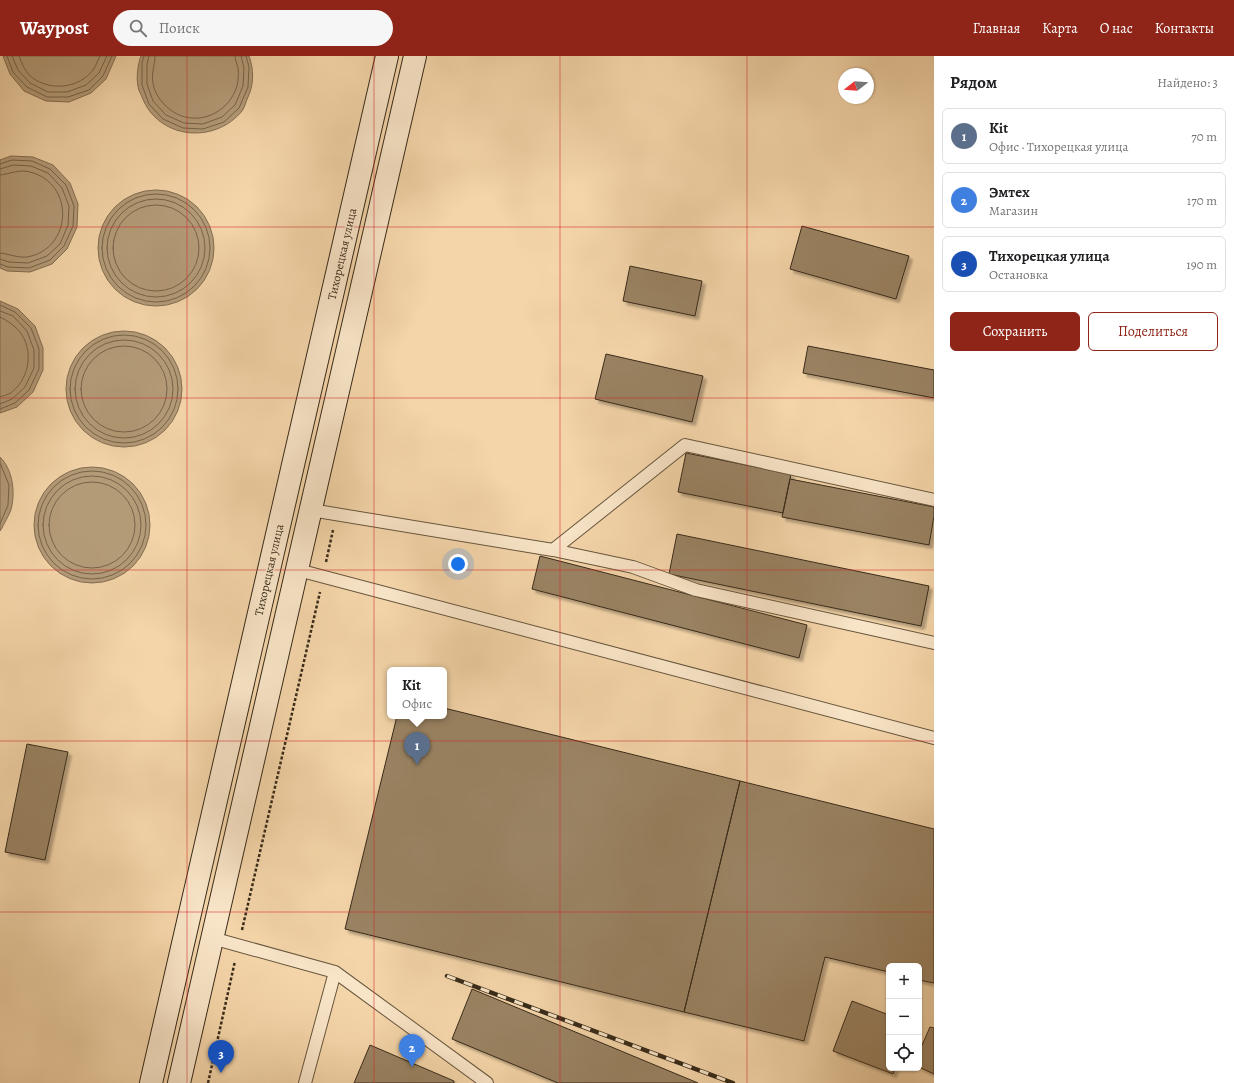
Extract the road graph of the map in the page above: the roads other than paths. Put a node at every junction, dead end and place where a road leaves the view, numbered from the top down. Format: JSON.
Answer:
{"nodes":[{"id":1,"x":387,"y":56,"type":"edge"},
{"id":2,"x":414,"y":56,"type":"edge"},
{"id":3,"x":934,"y":500,"type":"edge"},
{"id":4,"x":311,"y":510,"type":"junction"},
{"id":5,"x":553,"y":550,"type":"junction"},
{"id":6,"x":298,"y":570,"type":"junction"},
{"id":7,"x":934,"y":643,"type":"edge"},
{"id":8,"x":934,"y":738,"type":"edge"},
{"id":9,"x":212,"y":938,"type":"junction"},
{"id":10,"x":335,"y":972,"type":"junction"},
{"id":11,"x":151,"y":1083,"type":"edge"},
{"id":12,"x":179,"y":1083,"type":"edge"},
{"id":13,"x":305,"y":1083,"type":"edge"},
{"id":14,"x":487,"y":1083,"type":"edge"}],
"edges":[{"from":1,"to":11,"type":"main road","name":"Тихорецкая улица"},
{"from":2,"to":4,"type":"main road"},
{"from":3,"to":5,"type":"lane"},
{"from":4,"to":5,"type":"lane"},
{"from":4,"to":6,"type":"main road"},
{"from":5,"to":7,"type":"lane"},
{"from":6,"to":8,"type":"lane"},
{"from":6,"to":9,"type":"main road"},
{"from":9,"to":10,"type":"lane"},
{"from":9,"to":12,"type":"main road"},
{"from":10,"to":13,"type":"lane"},
{"from":10,"to":14,"type":"lane"}]}
